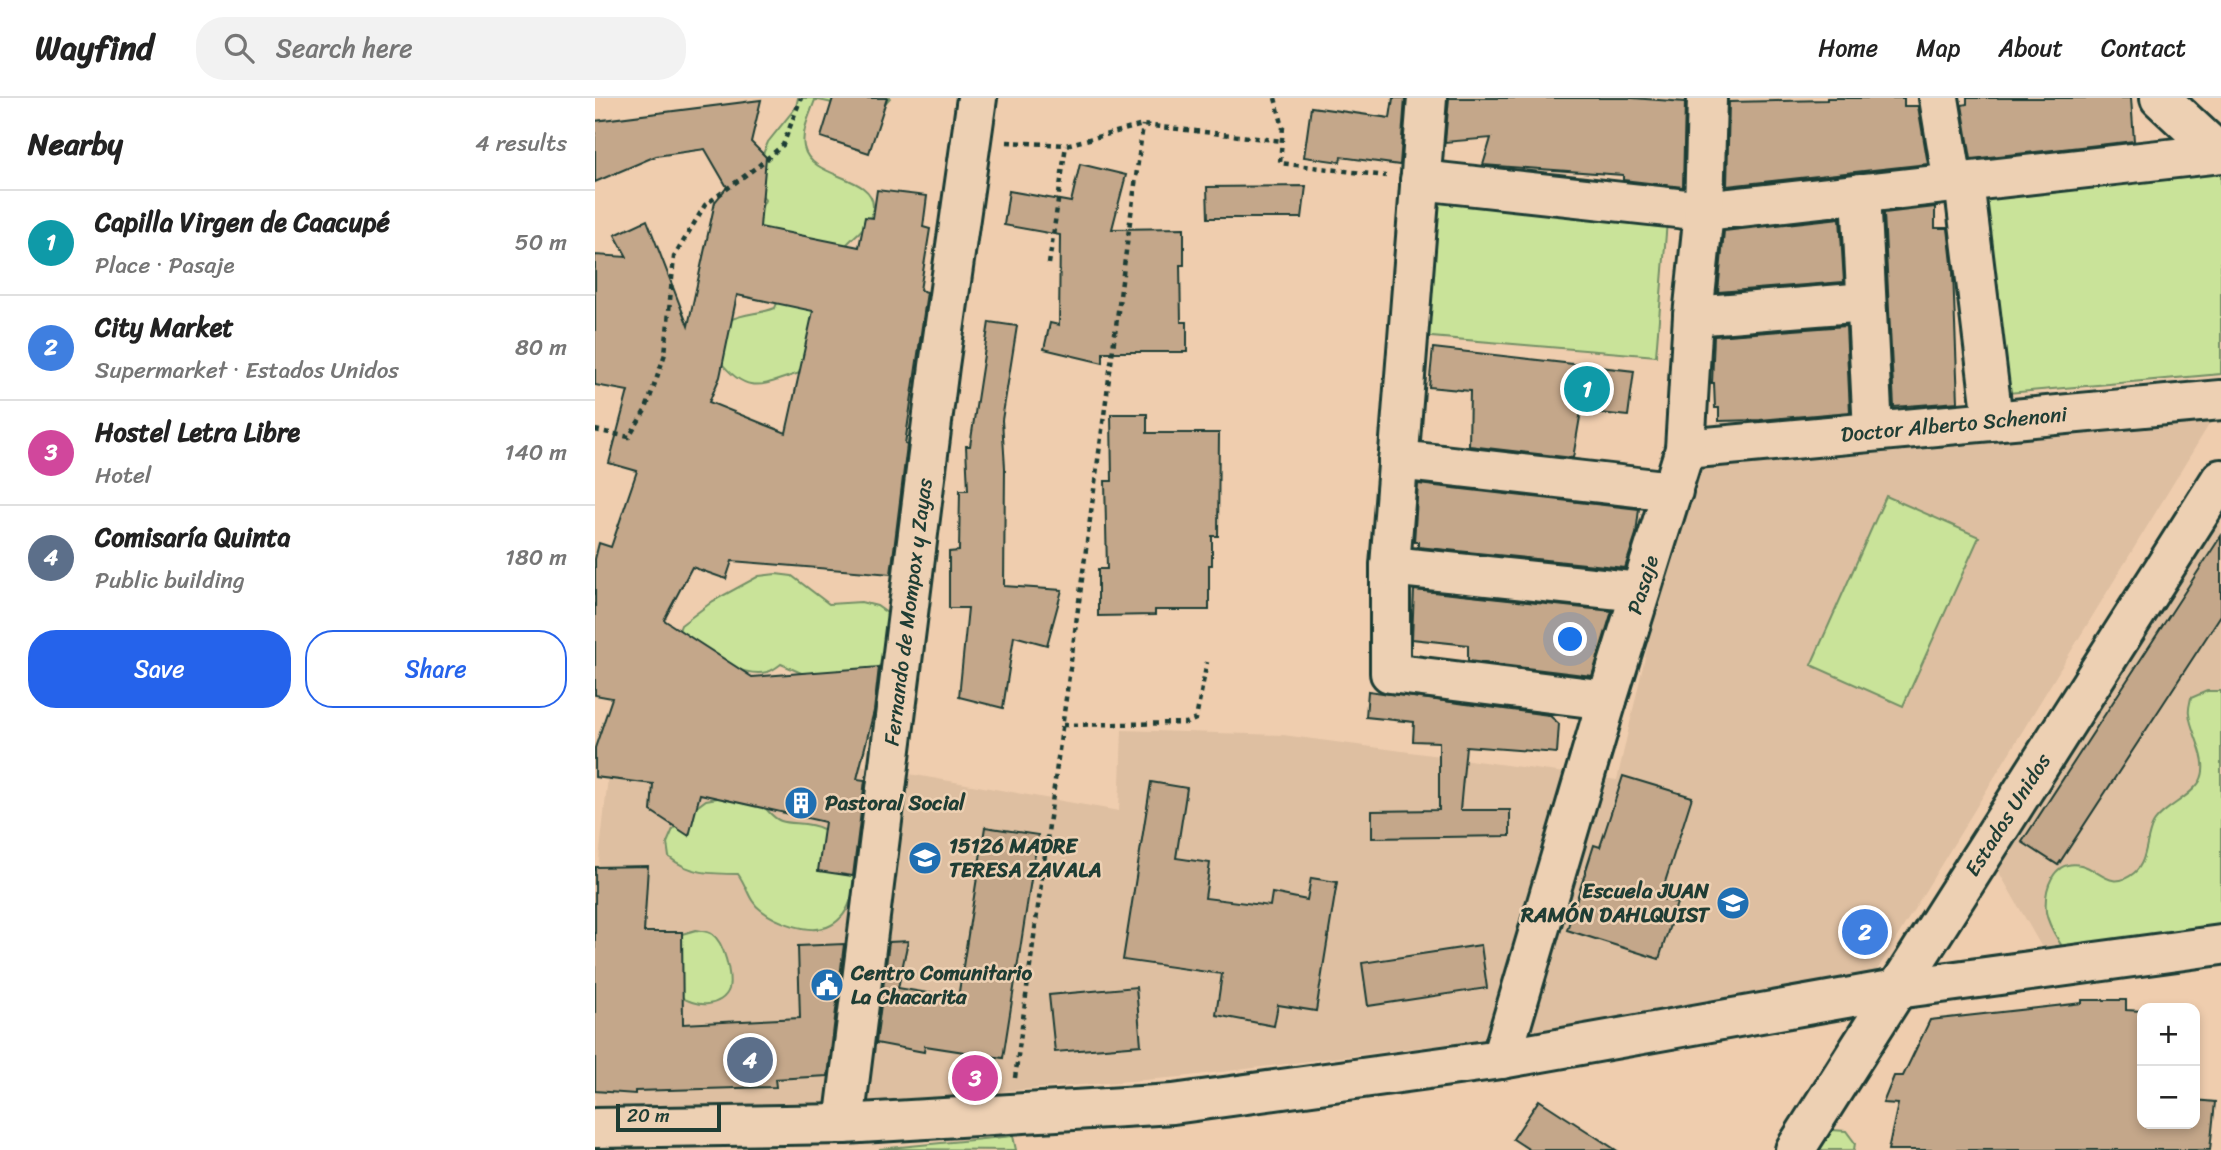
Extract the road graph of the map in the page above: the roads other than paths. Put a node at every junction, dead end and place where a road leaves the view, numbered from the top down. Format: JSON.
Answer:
{"nodes":[{"id":1,"x":977,"y":98,"type":"edge"},
{"id":2,"x":1427,"y":98,"type":"edge"},
{"id":3,"x":1707,"y":98,"type":"edge"},
{"id":4,"x":1940,"y":98,"type":"edge"},
{"id":5,"x":2160,"y":98,"type":"edge"},
{"id":6,"x":2220,"y":153,"type":"edge"},
{"id":7,"x":1420,"y":180,"type":"junction"},
{"id":8,"x":1959,"y":182,"type":"junction"},
{"id":9,"x":1861,"y":193,"type":"junction"},
{"id":10,"x":1704,"y":211,"type":"junction"},
{"id":11,"x":1866,"y":302,"type":"junction"},
{"id":12,"x":1693,"y":316,"type":"junction"},
{"id":13,"x":2221,"y":400,"type":"edge"},
{"id":14,"x":1993,"y":420,"type":"junction"},
{"id":15,"x":1873,"y":431,"type":"junction"},
{"id":16,"x":1685,"y":449,"type":"junction"},
{"id":17,"x":1398,"y":460,"type":"junction"},
{"id":18,"x":2221,"y":479,"type":"edge"},
{"id":19,"x":1673,"y":491,"type":"junction"},
{"id":20,"x":1390,"y":566,"type":"junction"},
{"id":21,"x":1640,"y":592,"type":"junction"},
{"id":22,"x":1607,"y":700,"type":"junction"},
{"id":23,"x":2221,"y":946,"type":"edge"},
{"id":24,"x":1896,"y":989,"type":"junction"},
{"id":25,"x":1501,"y":1059,"type":"junction"},
{"id":26,"x":844,"y":1125,"type":"junction"},
{"id":27,"x":595,"y":1128,"type":"edge"},
{"id":28,"x":630,"y":1139,"type":"edge"},
{"id":29,"x":1795,"y":1150,"type":"edge"}],
"edges":[{"from":1,"to":26,"type":"street","name":"Fernando de Mompox y Zayas"},
{"from":2,"to":7,"type":"street"},
{"from":3,"to":10,"type":"street","name":"Pasaje"},
{"from":4,"to":8,"type":"street"},
{"from":5,"to":6,"type":"street"},
{"from":6,"to":8,"type":"street"},
{"from":7,"to":10,"type":"street"},
{"from":7,"to":17,"type":"street"},
{"from":8,"to":9,"type":"street"},
{"from":8,"to":14,"type":"street"},
{"from":9,"to":10,"type":"street"},
{"from":9,"to":11,"type":"street"},
{"from":10,"to":12,"type":"street","name":"Pasaje"},
{"from":11,"to":12,"type":"street"},
{"from":11,"to":15,"type":"street"},
{"from":12,"to":16,"type":"street","name":"Pasaje"},
{"from":13,"to":14,"type":"street","name":"Doctor Alberto Schenoni"},
{"from":14,"to":15,"type":"street","name":"Doctor Alberto Schenoni"},
{"from":15,"to":16,"type":"street","name":"Doctor Alberto Schenoni"},
{"from":16,"to":19,"type":"street","name":"Pasaje"},
{"from":17,"to":19,"type":"street"},
{"from":17,"to":20,"type":"street"},
{"from":18,"to":24,"type":"street","name":"Estados Unidos"},
{"from":19,"to":21,"type":"street","name":"Pasaje"},
{"from":20,"to":21,"type":"street"},
{"from":20,"to":22,"type":"street"},
{"from":21,"to":22,"type":"street","name":"Pasaje"},
{"from":22,"to":25,"type":"street","name":"Pasaje"},
{"from":23,"to":24,"type":"street"},
{"from":24,"to":25,"type":"street"},
{"from":24,"to":29,"type":"street","name":"Estados Unidos"},
{"from":25,"to":26,"type":"street"},
{"from":26,"to":28,"type":"street"},
{"from":27,"to":28,"type":"street"}]}
